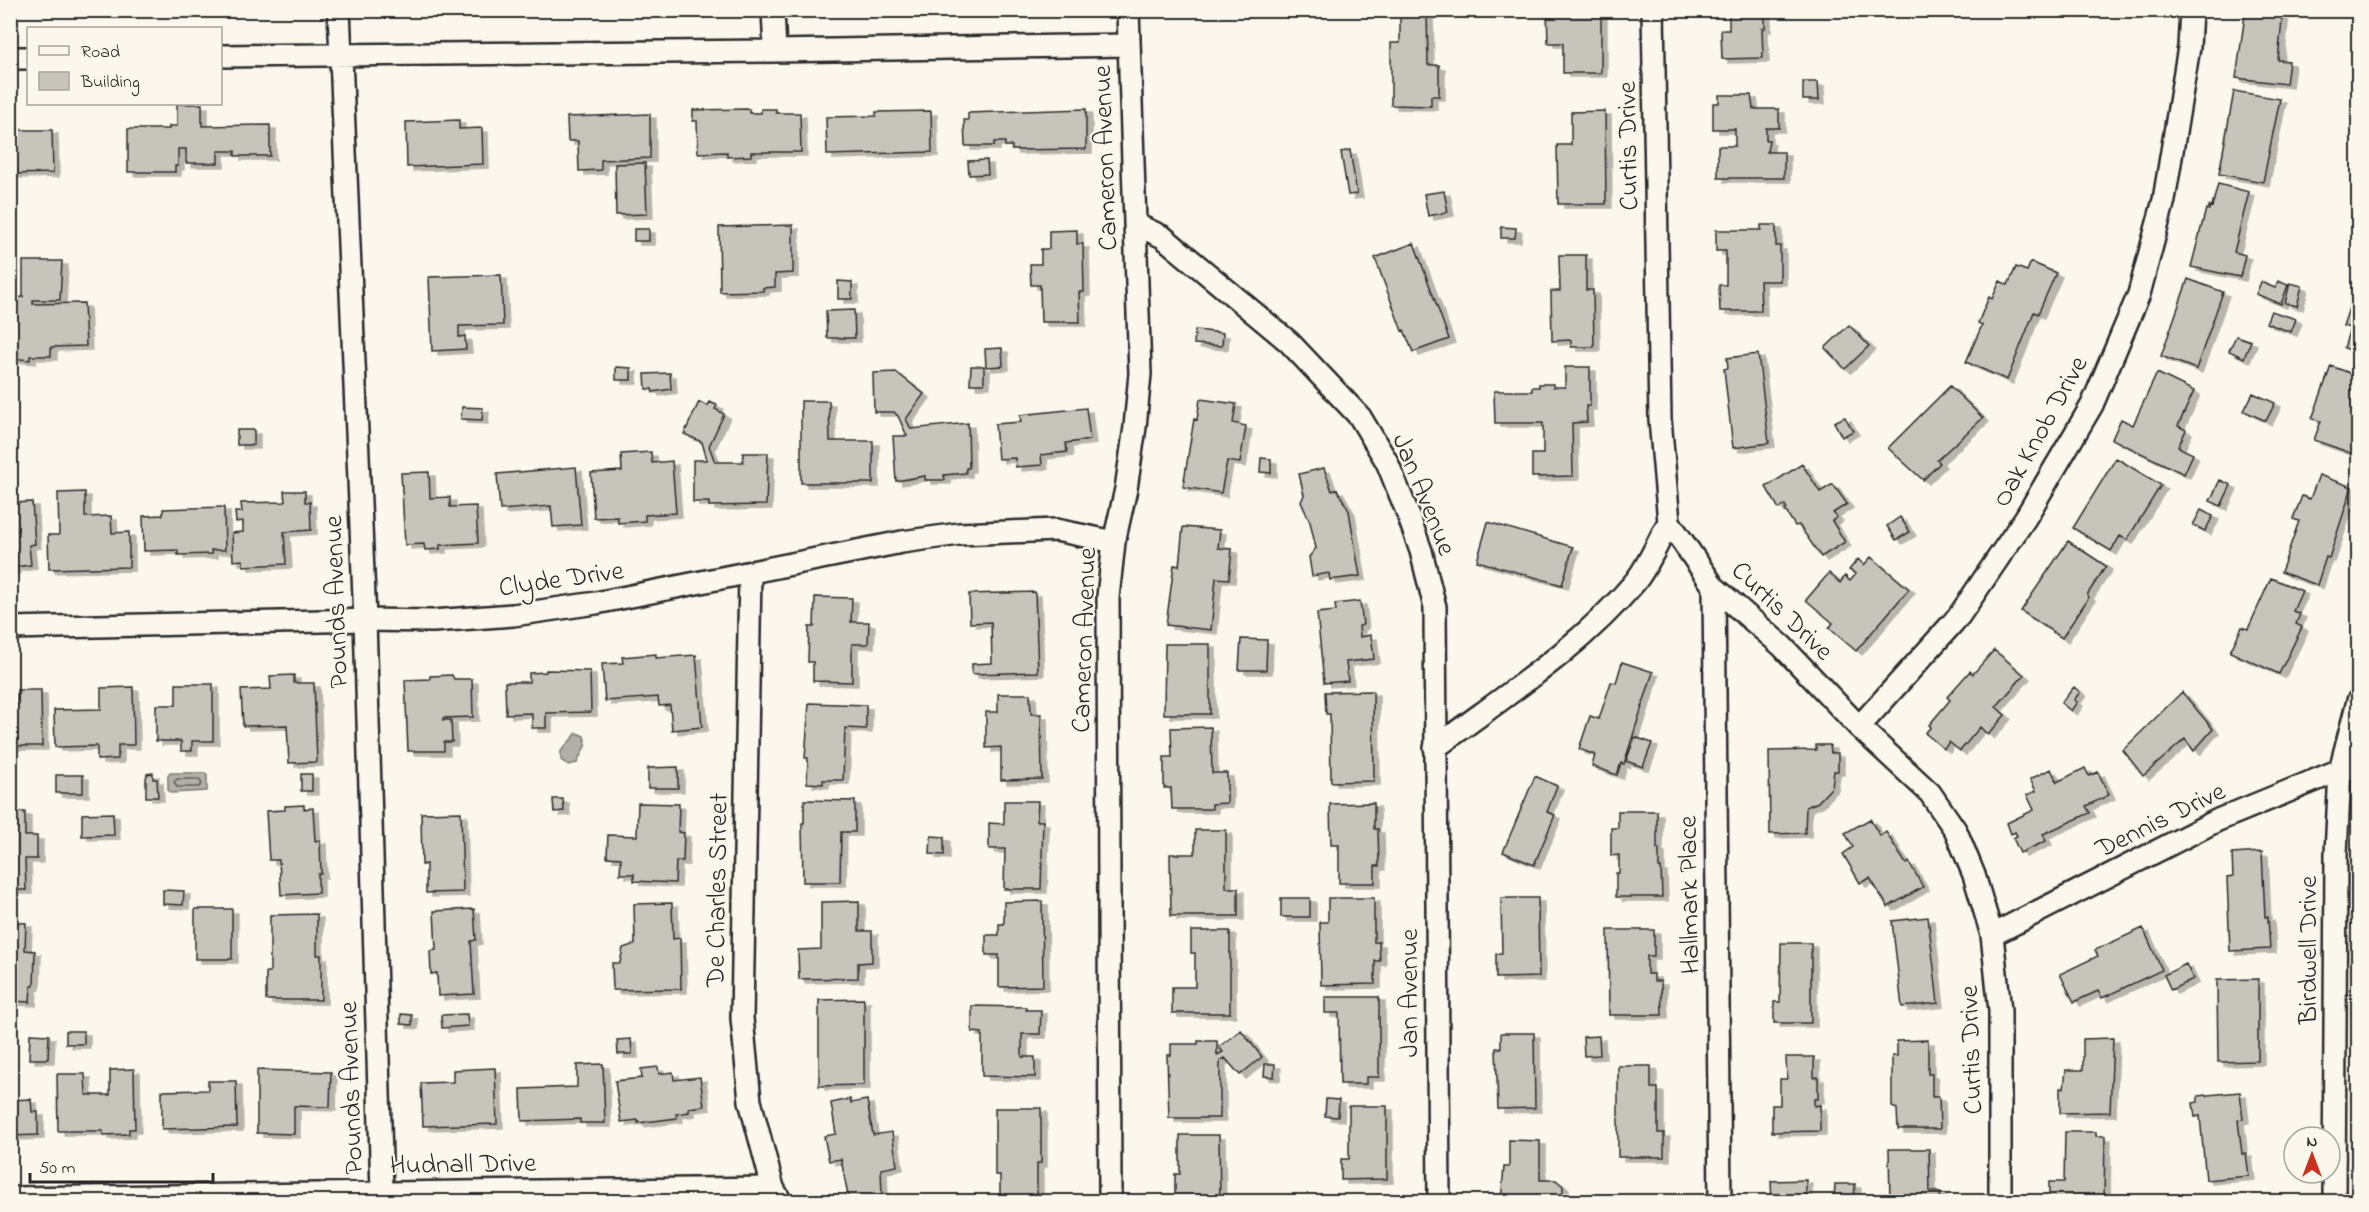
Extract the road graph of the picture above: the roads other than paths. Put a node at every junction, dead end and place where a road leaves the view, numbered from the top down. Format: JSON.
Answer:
{"nodes":[{"id":1,"x":339,"y":10,"type":"edge"},
{"id":2,"x":773,"y":10,"type":"edge"},
{"id":3,"x":1128,"y":10,"type":"edge"},
{"id":4,"x":1653,"y":10,"type":"edge"},
{"id":5,"x":2191,"y":10,"type":"edge"},
{"id":6,"x":1129,"y":45,"type":"junction"},
{"id":7,"x":775,"y":51,"type":"junction"},
{"id":8,"x":340,"y":54,"type":"junction"},
{"id":9,"x":222,"y":56,"type":"edge"},
{"id":10,"x":10,"y":58,"type":"edge"},
{"id":11,"x":27,"y":58,"type":"edge"},
{"id":12,"x":1135,"y":225,"type":"junction"},
{"id":13,"x":1669,"y":522,"type":"junction"},
{"id":14,"x":1114,"y":542,"type":"junction"},
{"id":15,"x":750,"y":574,"type":"junction"},
{"id":16,"x":1714,"y":587,"type":"junction"},
{"id":17,"x":365,"y":620,"type":"junction"},
{"id":18,"x":10,"y":628,"type":"edge"},
{"id":19,"x":2358,"y":701,"type":"edge"},
{"id":20,"x":1859,"y":727,"type":"junction"},
{"id":21,"x":1435,"y":748,"type":"junction"},
{"id":22,"x":2349,"y":768,"type":"edge"},
{"id":23,"x":1992,"y":935,"type":"junction"},
{"id":24,"x":382,"y":1192,"type":"junction"},
{"id":25,"x":777,"y":1195,"type":"edge"},
{"id":26,"x":10,"y":1198,"type":"edge"},
{"id":27,"x":1110,"y":1202,"type":"edge"},
{"id":28,"x":1439,"y":1202,"type":"edge"},
{"id":29,"x":1720,"y":1202,"type":"edge"},
{"id":30,"x":2000,"y":1202,"type":"edge"},
{"id":31,"x":2334,"y":1202,"type":"edge"}],
"edges":[{"from":1,"to":8,"type":"street","name":"Pounds Avenue"},
{"from":2,"to":7,"type":"street"},
{"from":3,"to":6,"type":"street","name":"Cameron Avenue"},
{"from":4,"to":13,"type":"street","name":"Curtis Drive"},
{"from":5,"to":20,"type":"street","name":"Oak Knob Drive"},
{"from":6,"to":7,"type":"street"},
{"from":6,"to":12,"type":"street","name":"Cameron Avenue"},
{"from":7,"to":8,"type":"street"},
{"from":8,"to":9,"type":"street"},
{"from":8,"to":17,"type":"street","name":"Pounds Avenue"},
{"from":10,"to":11,"type":"street"},
{"from":12,"to":14,"type":"street","name":"Cameron Avenue"},
{"from":12,"to":21,"type":"street","name":"Jan Avenue"},
{"from":13,"to":16,"type":"street","name":"Curtis Drive"},
{"from":13,"to":21,"type":"street"},
{"from":14,"to":15,"type":"street","name":"Clyde Drive"},
{"from":14,"to":27,"type":"street","name":"Cameron Avenue"},
{"from":15,"to":17,"type":"street","name":"Clyde Drive"},
{"from":15,"to":25,"type":"street","name":"De Charles Street"},
{"from":16,"to":20,"type":"street","name":"Curtis Drive"},
{"from":16,"to":29,"type":"street","name":"Hallmark Place"},
{"from":17,"to":18,"type":"street","name":"Clyde Drive"},
{"from":17,"to":24,"type":"street","name":"Pounds Avenue"},
{"from":19,"to":22,"type":"street","name":"Birdwell Drive"},
{"from":20,"to":23,"type":"street","name":"Curtis Drive"},
{"from":21,"to":28,"type":"street","name":"Jan Avenue"},
{"from":22,"to":23,"type":"street","name":"Dennis Drive"},
{"from":22,"to":31,"type":"street","name":"Birdwell Drive"},
{"from":23,"to":30,"type":"street","name":"Curtis Drive"},
{"from":24,"to":25,"type":"street","name":"Hudnall Drive"},
{"from":24,"to":26,"type":"street","name":"Hudnall Drive"}]}
